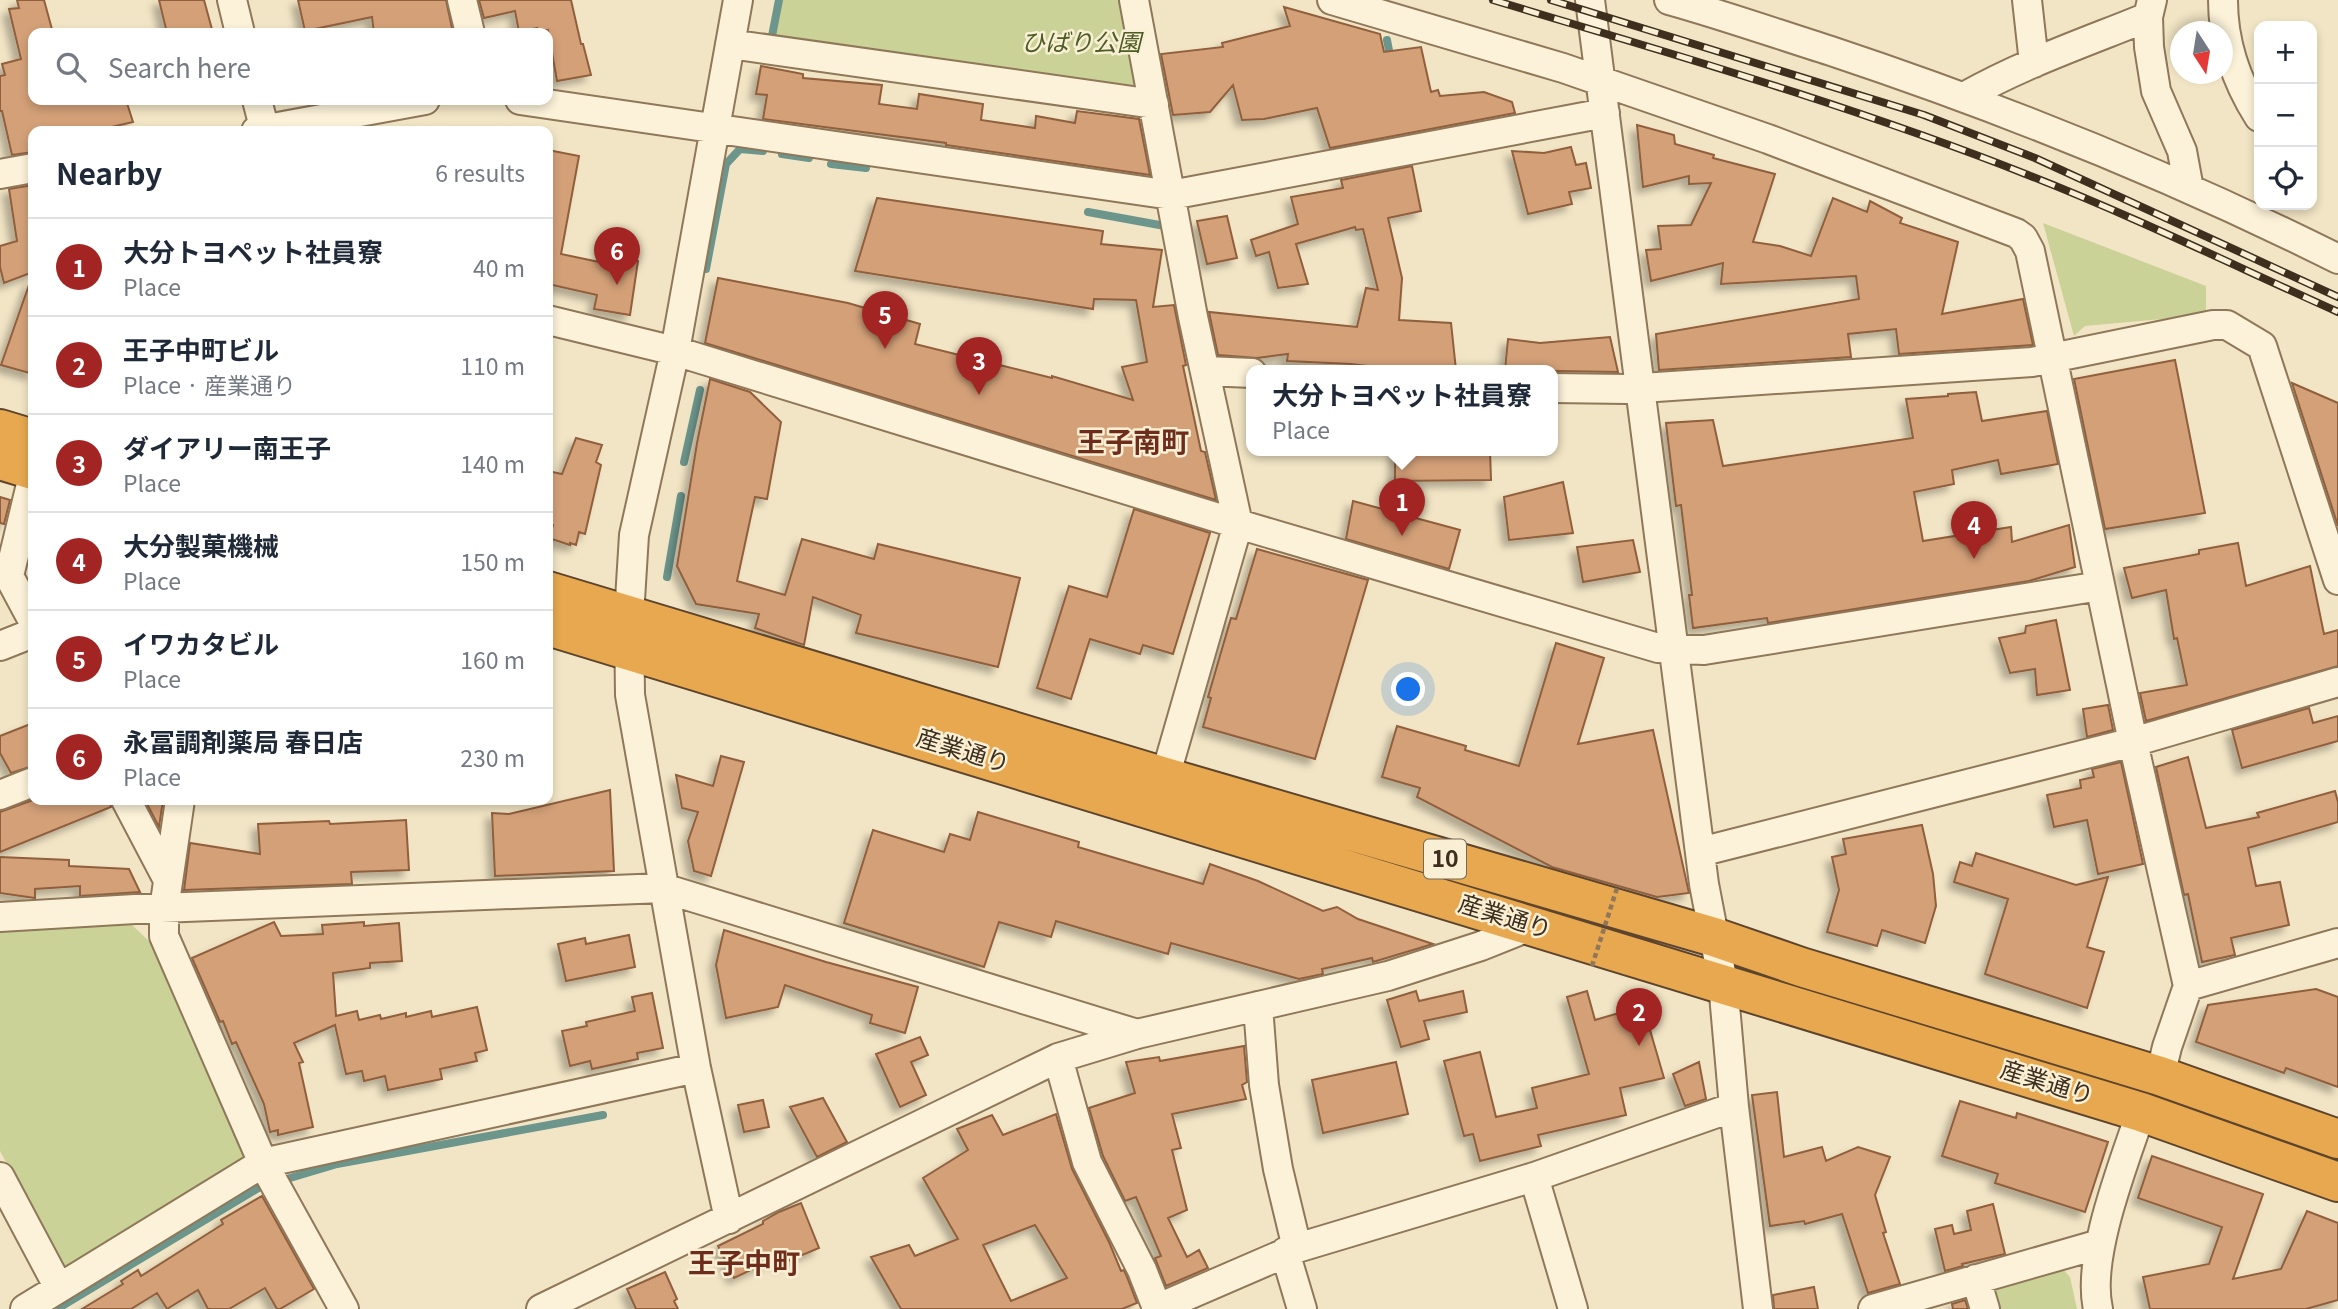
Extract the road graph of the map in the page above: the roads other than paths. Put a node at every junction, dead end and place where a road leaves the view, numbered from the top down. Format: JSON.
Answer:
{"nodes":[{"id":1,"x":232,"y":0,"type":"edge"},
{"id":2,"x":462,"y":0,"type":"edge"},
{"id":3,"x":738,"y":0,"type":"edge"},
{"id":4,"x":1134,"y":0,"type":"edge"},
{"id":5,"x":1332,"y":0,"type":"edge"},
{"id":6,"x":1590,"y":0,"type":"edge"},
{"id":7,"x":1669,"y":0,"type":"edge"},
{"id":8,"x":2027,"y":0,"type":"edge"},
{"id":9,"x":2223,"y":0,"type":"edge"},
{"id":10,"x":2150,"y":8,"type":"edge"},
{"id":11,"x":239,"y":28,"type":"edge"},
{"id":12,"x":469,"y":28,"type":"edge"},
{"id":13,"x":730,"y":44,"type":"junction"},
{"id":14,"x":2034,"y":63,"type":"junction"},
{"id":15,"x":1600,"y":81,"type":"junction"},
{"id":16,"x":1964,"y":97,"type":"junction"},
{"id":17,"x":1154,"y":104,"type":"junction"},
{"id":18,"x":258,"y":105,"type":"edge"},
{"id":19,"x":399,"y":105,"type":"edge"},
{"id":20,"x":553,"y":105,"type":"edge"},
{"id":21,"x":2254,"y":109,"type":"edge"},
{"id":22,"x":1605,"y":113,"type":"junction"},
{"id":23,"x":261,"y":126,"type":"edge"},
{"id":24,"x":288,"y":126,"type":"edge"},
{"id":25,"x":714,"y":128,"type":"junction"},
{"id":26,"x":28,"y":169,"type":"edge"},
{"id":27,"x":0,"y":174,"type":"edge"},
{"id":28,"x":2189,"y":188,"type":"junction"},
{"id":29,"x":1171,"y":195,"type":"junction"},
{"id":30,"x":2338,"y":259,"type":"edge"},
{"id":31,"x":553,"y":321,"type":"edge"},
{"id":32,"x":675,"y":351,"type":"junction"},
{"id":33,"x":2053,"y":359,"type":"junction"},
{"id":34,"x":1205,"y":371,"type":"junction"},
{"id":35,"x":1246,"y":373,"type":"edge"},
{"id":36,"x":1641,"y":387,"type":"junction"},
{"id":37,"x":1558,"y":388,"type":"edge"},
{"id":38,"x":0,"y":429,"type":"edge"},
{"id":39,"x":28,"y":437,"type":"edge"},
{"id":40,"x":0,"y":460,"type":"edge"},
{"id":41,"x":28,"y":471,"type":"edge"},
{"id":42,"x":28,"y":494,"type":"edge"},
{"id":43,"x":1238,"y":524,"type":"junction"},
{"id":44,"x":2338,"y":580,"type":"edge"},
{"id":45,"x":2101,"y":586,"type":"junction"},
{"id":46,"x":553,"y":594,"type":"edge"},
{"id":47,"x":28,"y":612,"type":"edge"},
{"id":48,"x":553,"y":626,"type":"edge"},
{"id":49,"x":629,"y":633,"type":"junction"},
{"id":50,"x":28,"y":635,"type":"edge"},
{"id":51,"x":0,"y":646,"type":"edge"},
{"id":52,"x":1675,"y":650,"type":"junction"},
{"id":53,"x":2338,"y":682,"type":"edge"},
{"id":54,"x":2133,"y":742,"type":"junction"},
{"id":55,"x":1165,"y":778,"type":"junction"},
{"id":56,"x":28,"y":784,"type":"edge"},
{"id":57,"x":0,"y":795,"type":"edge"},
{"id":58,"x":129,"y":805,"type":"edge"},
{"id":59,"x":179,"y":805,"type":"edge"},
{"id":60,"x":1700,"y":852,"type":"junction"},
{"id":61,"x":168,"y":880,"type":"junction"},
{"id":62,"x":663,"y":888,"type":"junction"},
{"id":63,"x":164,"y":908,"type":"junction"},
{"id":64,"x":0,"y":917,"type":"edge"},
{"id":65,"x":1531,"y":926,"type":"junction"},
{"id":66,"x":1714,"y":937,"type":"junction"},
{"id":67,"x":2338,"y":943,"type":"edge"},
{"id":68,"x":1723,"y":983,"type":"junction"},
{"id":69,"x":2188,"y":986,"type":"junction"},
{"id":70,"x":1258,"y":1006,"type":"junction"},
{"id":71,"x":1137,"y":1034,"type":"junction"},
{"id":72,"x":1058,"y":1058,"type":"junction"},
{"id":73,"x":696,"y":1068,"type":"junction"},
{"id":74,"x":2160,"y":1076,"type":"junction"},
{"id":75,"x":1734,"y":1107,"type":"junction"},
{"id":76,"x":2141,"y":1112,"type":"junction"},
{"id":77,"x":2338,"y":1139,"type":"edge"},
{"id":78,"x":263,"y":1163,"type":"junction"},
{"id":79,"x":0,"y":1177,"type":"edge"},
{"id":80,"x":1534,"y":1177,"type":"junction"},
{"id":81,"x":2338,"y":1182,"type":"edge"},
{"id":82,"x":729,"y":1219,"type":"junction"},
{"id":83,"x":2100,"y":1244,"type":"junction"},
{"id":84,"x":1291,"y":1250,"type":"junction"},
{"id":85,"x":1976,"y":1279,"type":"junction"},
{"id":86,"x":59,"y":1288,"type":"junction"},
{"id":87,"x":25,"y":1309,"type":"edge"},
{"id":88,"x":344,"y":1309,"type":"edge"},
{"id":89,"x":541,"y":1309,"type":"edge"},
{"id":90,"x":1156,"y":1309,"type":"edge"},
{"id":91,"x":1302,"y":1309,"type":"edge"},
{"id":92,"x":1573,"y":1309,"type":"edge"},
{"id":93,"x":1758,"y":1309,"type":"edge"},
{"id":94,"x":1873,"y":1309,"type":"edge"},
{"id":95,"x":1985,"y":1309,"type":"edge"},
{"id":96,"x":2098,"y":1309,"type":"edge"}],
"edges":[{"from":1,"to":11,"type":"street"},
{"from":2,"to":12,"type":"street"},
{"from":3,"to":13,"type":"street"},
{"from":4,"to":17,"type":"street"},
{"from":5,"to":15,"type":"street"},
{"from":6,"to":15,"type":"street"},
{"from":7,"to":16,"type":"street"},
{"from":8,"to":14,"type":"street"},
{"from":9,"to":21,"type":"street"},
{"from":10,"to":14,"type":"street"},
{"from":10,"to":28,"type":"street"},
{"from":13,"to":17,"type":"street"},
{"from":13,"to":25,"type":"street"},
{"from":14,"to":16,"type":"street"},
{"from":15,"to":22,"type":"street"},
{"from":15,"to":33,"type":"street"},
{"from":16,"to":28,"type":"street"},
{"from":17,"to":29,"type":"street"},
{"from":18,"to":23,"type":"street"},
{"from":19,"to":24,"type":"street"},
{"from":20,"to":25,"type":"street"},
{"from":22,"to":29,"type":"street"},
{"from":22,"to":36,"type":"street"},
{"from":25,"to":29,"type":"street"},
{"from":25,"to":32,"type":"street"},
{"from":26,"to":27,"type":"street"},
{"from":28,"to":30,"type":"street"},
{"from":29,"to":34,"type":"street"},
{"from":31,"to":32,"type":"street"},
{"from":32,"to":43,"type":"street"},
{"from":32,"to":49,"type":"street"},
{"from":33,"to":36,"type":"street"},
{"from":33,"to":44,"type":"street"},
{"from":33,"to":45,"type":"street"},
{"from":34,"to":35,"type":"street"},
{"from":34,"to":43,"type":"street"},
{"from":36,"to":37,"type":"street"},
{"from":36,"to":52,"type":"street"},
{"from":38,"to":39,"type":"highway"},
{"from":40,"to":41,"type":"highway"},
{"from":42,"to":47,"type":"street"},
{"from":43,"to":52,"type":"street"},
{"from":43,"to":55,"type":"street"},
{"from":45,"to":52,"type":"street"},
{"from":45,"to":54,"type":"street"},
{"from":46,"to":49,"type":"highway","name":"産業通り","number":"10"},
{"from":48,"to":49,"type":"highway","name":"産業通り","number":"10"},
{"from":49,"to":55,"type":"highway","name":"産業通り","number":"10"},
{"from":49,"to":62,"type":"street"},
{"from":49,"to":65,"type":"highway","name":"産業通り","number":"10"},
{"from":50,"to":51,"type":"street"},
{"from":52,"to":60,"type":"street"},
{"from":53,"to":54,"type":"street"},
{"from":54,"to":60,"type":"street"},
{"from":54,"to":69,"type":"street"},
{"from":55,"to":66,"type":"highway","name":"産業通り","number":"10"},
{"from":56,"to":57,"type":"street"},
{"from":58,"to":61,"type":"street"},
{"from":59,"to":61,"type":"street"},
{"from":60,"to":66,"type":"street"},
{"from":61,"to":63,"type":"street"},
{"from":62,"to":63,"type":"street"},
{"from":62,"to":71,"type":"street"},
{"from":62,"to":73,"type":"street"},
{"from":63,"to":64,"type":"street"},
{"from":63,"to":78,"type":"street"},
{"from":65,"to":68,"type":"highway","name":"産業通り","number":"10"},
{"from":65,"to":70,"type":"street"},
{"from":66,"to":68,"type":"street"},
{"from":66,"to":74,"type":"highway","name":"産業通り","number":"10"},
{"from":67,"to":69,"type":"street"},
{"from":68,"to":75,"type":"street"},
{"from":68,"to":76,"type":"highway","name":"産業通り","number":"10"},
{"from":69,"to":74,"type":"street"},
{"from":70,"to":71,"type":"street"},
{"from":70,"to":84,"type":"street"},
{"from":71,"to":72,"type":"street"},
{"from":72,"to":82,"type":"street"},
{"from":72,"to":90,"type":"street"},
{"from":73,"to":78,"type":"street"},
{"from":73,"to":82,"type":"street"},
{"from":74,"to":77,"type":"highway","name":"産業通り","number":"10"},
{"from":75,"to":80,"type":"street"},
{"from":75,"to":93,"type":"street"},
{"from":76,"to":81,"type":"highway","name":"産業通り","number":"10"},
{"from":76,"to":83,"type":"street"},
{"from":78,"to":86,"type":"street"},
{"from":78,"to":88,"type":"street"},
{"from":79,"to":86,"type":"street"},
{"from":80,"to":84,"type":"street"},
{"from":80,"to":92,"type":"street"},
{"from":82,"to":89,"type":"street"},
{"from":83,"to":85,"type":"street"},
{"from":83,"to":96,"type":"street"},
{"from":84,"to":90,"type":"street"},
{"from":84,"to":91,"type":"street"},
{"from":85,"to":94,"type":"street"},
{"from":85,"to":95,"type":"street"},
{"from":86,"to":87,"type":"street"}]}
